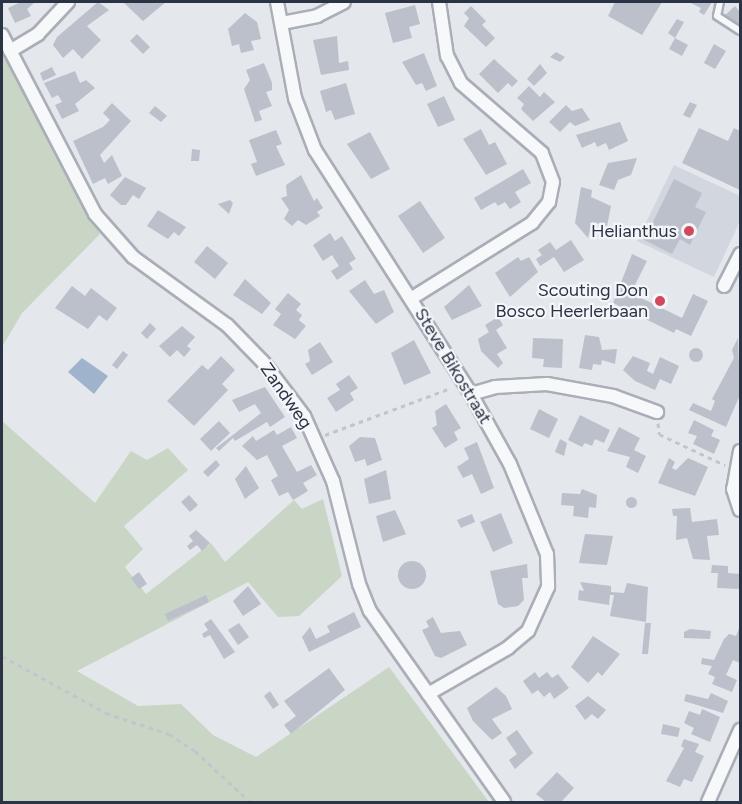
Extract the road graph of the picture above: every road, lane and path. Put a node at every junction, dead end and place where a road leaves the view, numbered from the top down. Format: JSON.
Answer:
{"nodes":[{"id":1,"x":68,"y":2,"type":"edge"},
{"id":2,"x":277,"y":2,"type":"edge"},
{"id":3,"x":344,"y":2,"type":"edge"},
{"id":4,"x":439,"y":2,"type":"edge"},
{"id":5,"x":720,"y":2,"type":"edge"},
{"id":6,"x":282,"y":23,"type":"junction"},
{"id":7,"x":741,"y":31,"type":"edge"},
{"id":8,"x":2,"y":35,"type":"edge"},
{"id":9,"x":10,"y":51,"type":"junction"},
{"id":10,"x":741,"y":254,"type":"edge"},
{"id":11,"x":724,"y":286,"type":"dead end"},
{"id":12,"x":412,"y":298,"type":"junction"},
{"id":13,"x":468,"y":389,"type":"junction"},
{"id":14,"x":657,"y":412,"type":"joint"},
{"id":15,"x":315,"y":439,"type":"junction"},
{"id":16,"x":741,"y":451,"type":"edge"},
{"id":17,"x":734,"y":469,"type":"junction"},
{"id":18,"x":741,"y":510,"type":"edge"},
{"id":19,"x":2,"y":656,"type":"edge"},
{"id":20,"x":428,"y":694,"type":"junction"},
{"id":21,"x":741,"y":730,"type":"edge"},
{"id":22,"x":250,"y":802,"type":"edge"},
{"id":23,"x":504,"y":802,"type":"edge"},
{"id":24,"x":708,"y":802,"type":"edge"}],
"edges":[{"from":1,"to":9,"type":"street"},
{"from":2,"to":6,"type":"street","name":"Steve Bikostraat"},
{"from":3,"to":6,"type":"street"},
{"from":4,"to":12,"type":"street"},
{"from":5,"to":7,"type":"lane"},
{"from":6,"to":12,"type":"street","name":"Steve Bikostraat"},
{"from":8,"to":9,"type":"street","name":"Zandweg"},
{"from":9,"to":15,"type":"street","name":"Zandweg"},
{"from":10,"to":11,"type":"street"},
{"from":12,"to":13,"type":"street","name":"Steve Bikostraat"},
{"from":13,"to":14,"type":"street"},
{"from":13,"to":15,"type":"path"},
{"from":13,"to":20,"type":"street","name":"Steve Bikostraat"},
{"from":14,"to":17,"type":"path"},
{"from":15,"to":20,"type":"street","name":"Zandweg"},
{"from":16,"to":17,"type":"street"},
{"from":17,"to":18,"type":"street"},
{"from":19,"to":22,"type":"path"},
{"from":20,"to":23,"type":"street","name":"Zandweg"},
{"from":21,"to":24,"type":"street"}]}
